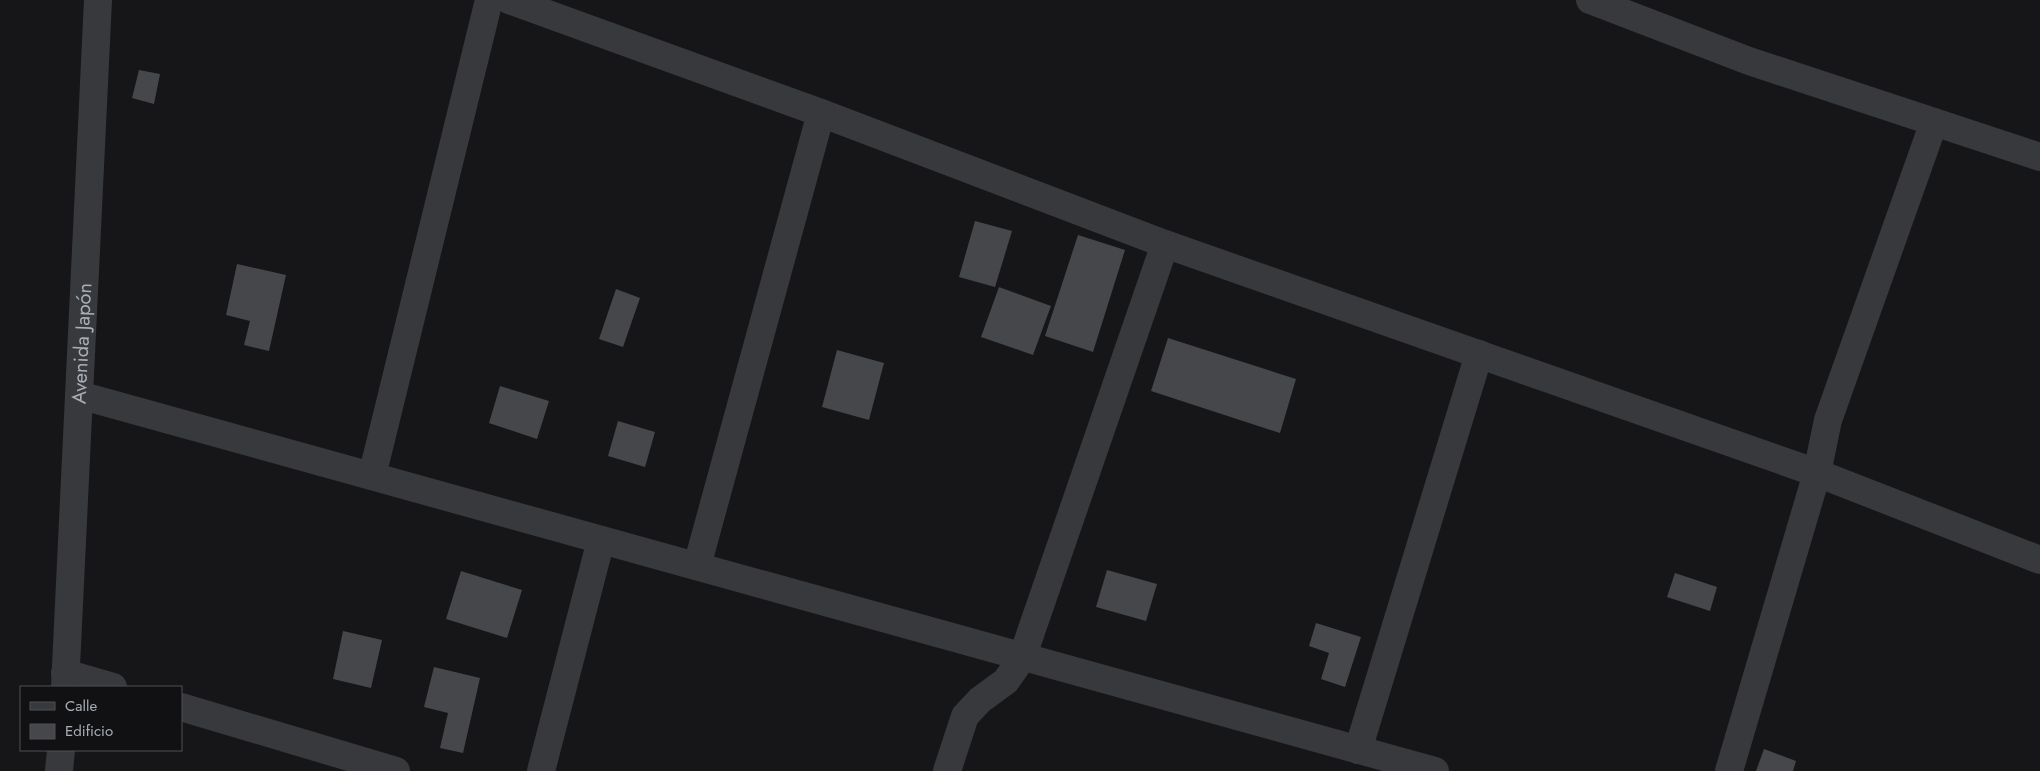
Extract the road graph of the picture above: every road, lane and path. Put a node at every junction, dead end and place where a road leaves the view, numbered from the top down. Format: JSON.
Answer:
{"nodes":[{"id":1,"x":98,"y":0,"type":"edge"},
{"id":2,"x":489,"y":0,"type":"edge"},
{"id":3,"x":509,"y":0,"type":"edge"},
{"id":4,"x":1590,"y":0,"type":"edge"},
{"id":5,"x":822,"y":113,"type":"junction"},
{"id":6,"x":1934,"y":122,"type":"junction"},
{"id":7,"x":2040,"y":157,"type":"edge"},
{"id":8,"x":1165,"y":244,"type":"junction"},
{"id":9,"x":1479,"y":354,"type":"junction"},
{"id":10,"x":79,"y":394,"type":"junction"},
{"id":11,"x":1817,"y":474,"type":"junction"},
{"id":12,"x":372,"y":476,"type":"junction"},
{"id":13,"x":601,"y":540,"type":"junction"},
{"id":14,"x":2040,"y":560,"type":"edge"},
{"id":15,"x":697,"y":566,"type":"junction"},
{"id":16,"x":1022,"y":658,"type":"junction"},
{"id":17,"x":65,"y":680,"type":"edge"},
{"id":18,"x":106,"y":686,"type":"edge"},
{"id":19,"x":182,"y":707,"type":"edge"},
{"id":20,"x":1358,"y":750,"type":"junction"},
{"id":21,"x":61,"y":751,"type":"edge"},
{"id":22,"x":59,"y":771,"type":"edge"},
{"id":23,"x":396,"y":771,"type":"edge"},
{"id":24,"x":541,"y":771,"type":"edge"},
{"id":25,"x":947,"y":771,"type":"edge"},
{"id":26,"x":1435,"y":771,"type":"edge"},
{"id":27,"x":1729,"y":771,"type":"edge"}],
"edges":[{"from":1,"to":10,"type":"street","name":"Avenida Japón"},
{"from":2,"to":12,"type":"street"},
{"from":3,"to":5,"type":"street"},
{"from":4,"to":6,"type":"street"},
{"from":5,"to":8,"type":"street"},
{"from":5,"to":15,"type":"street"},
{"from":6,"to":7,"type":"street"},
{"from":6,"to":11,"type":"street"},
{"from":8,"to":9,"type":"street"},
{"from":8,"to":16,"type":"street"},
{"from":9,"to":11,"type":"street"},
{"from":9,"to":20,"type":"street"},
{"from":10,"to":12,"type":"street"},
{"from":10,"to":17,"type":"street","name":"Avenida Japón"},
{"from":11,"to":14,"type":"street"},
{"from":11,"to":27,"type":"street"},
{"from":12,"to":13,"type":"street"},
{"from":13,"to":15,"type":"street"},
{"from":13,"to":24,"type":"street"},
{"from":15,"to":16,"type":"street"},
{"from":16,"to":20,"type":"street"},
{"from":16,"to":25,"type":"street"},
{"from":17,"to":18,"type":"street"},
{"from":19,"to":23,"type":"street"},
{"from":20,"to":26,"type":"street"},
{"from":21,"to":22,"type":"street"}]}
